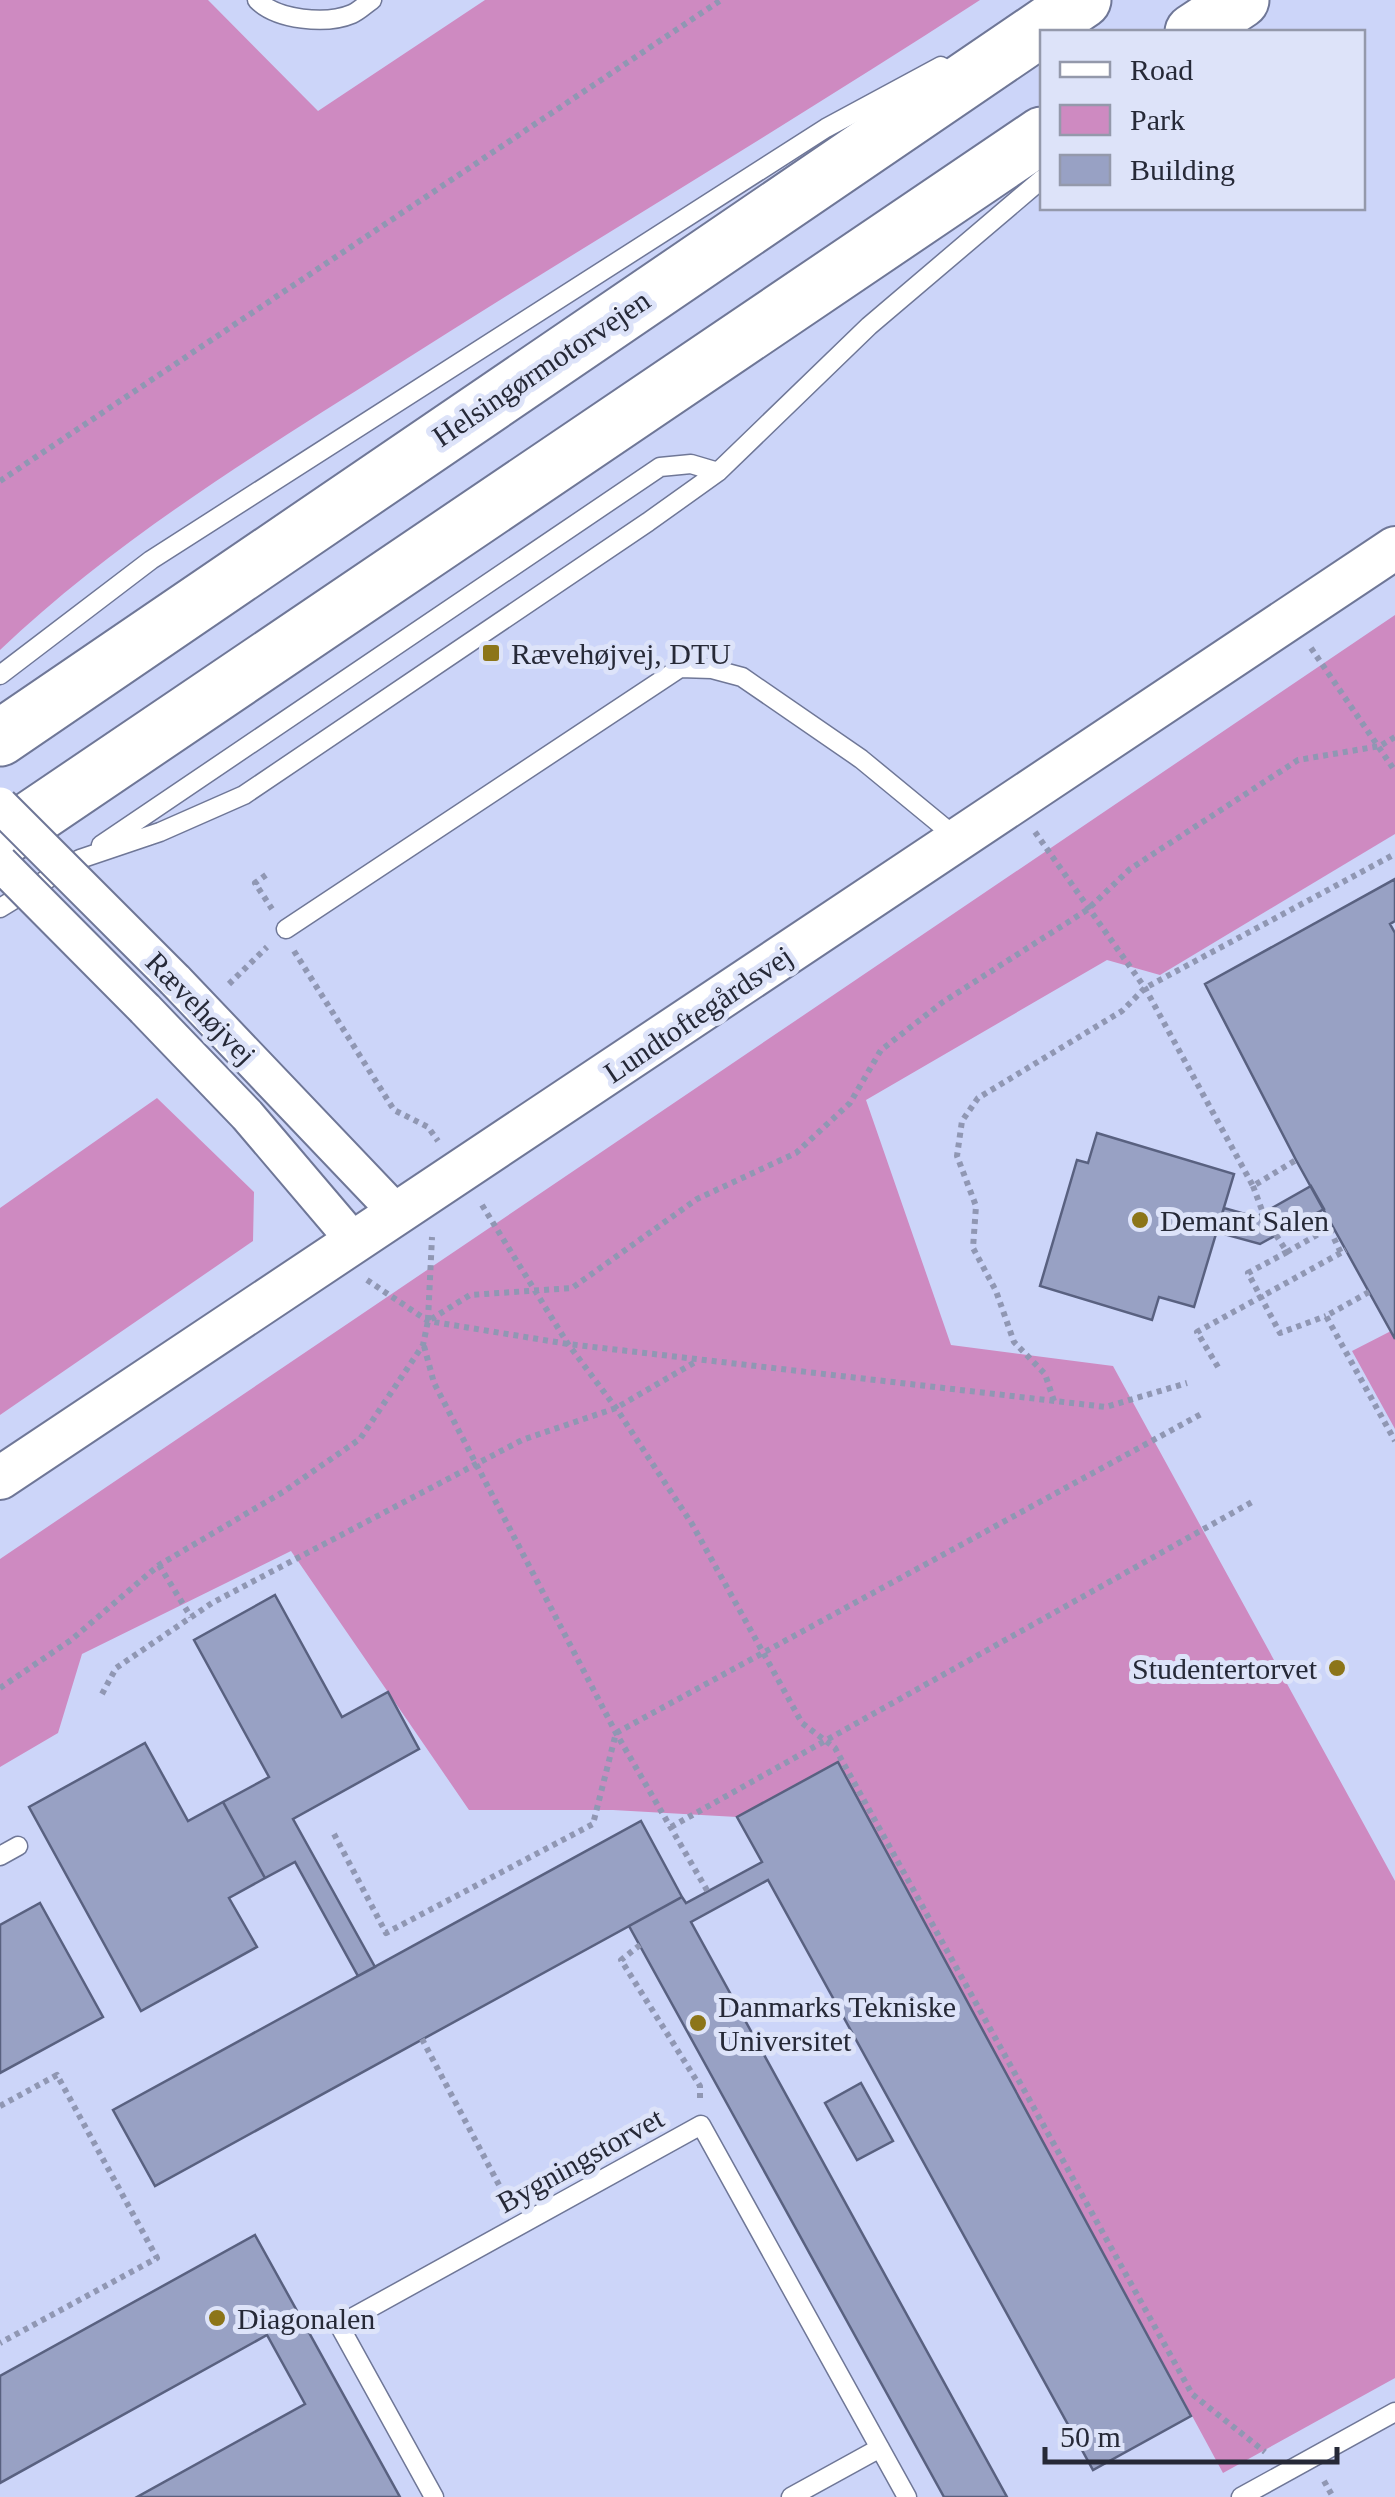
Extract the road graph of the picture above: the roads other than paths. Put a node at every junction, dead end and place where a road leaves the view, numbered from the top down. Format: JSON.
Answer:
{"nodes":[{"id":1,"x":257,"y":0,"type":"edge"},
{"id":2,"x":372,"y":0,"type":"edge"},
{"id":3,"x":1065,"y":0,"type":"edge"},
{"id":4,"x":1084,"y":0,"type":"edge"},
{"id":5,"x":1241,"y":0,"type":"edge"},
{"id":6,"x":1253,"y":0,"type":"edge"},
{"id":7,"x":1196,"y":30,"type":"edge"},
{"id":8,"x":1217,"y":30,"type":"edge"},
{"id":9,"x":996,"y":37,"type":"dead end"},
{"id":10,"x":962,"y":55,"type":"dead end"},
{"id":11,"x":1040,"y":135,"type":"edge"},
{"id":12,"x":1040,"y":181,"type":"edge"},
{"id":13,"x":718,"y":472,"type":"junction"},
{"id":14,"x":1395,"y":548,"type":"edge"},
{"id":15,"x":0,"y":674,"type":"edge"},
{"id":16,"x":0,"y":738,"type":"edge"},
{"id":17,"x":0,"y":805,"type":"edge"},
{"id":18,"x":0,"y":840,"type":"edge"},
{"id":19,"x":959,"y":840,"type":"junction"},
{"id":20,"x":80,"y":859,"type":"junction"},
{"id":21,"x":0,"y":863,"type":"edge"},
{"id":22,"x":0,"y":908,"type":"edge"},
{"id":23,"x":286,"y":929,"type":"road end"},
{"id":24,"x":398,"y":1214,"type":"junction"},
{"id":25,"x":356,"y":1242,"type":"junction"},
{"id":26,"x":0,"y":1478,"type":"edge"},
{"id":27,"x":18,"y":1846,"type":"dead end"},
{"id":28,"x":0,"y":1856,"type":"edge"},
{"id":29,"x":1395,"y":2412,"type":"edge"},
{"id":30,"x":880,"y":2448,"type":"junction"},
{"id":31,"x":434,"y":2497,"type":"edge"},
{"id":32,"x":791,"y":2497,"type":"edge"},
{"id":33,"x":907,"y":2497,"type":"edge"},
{"id":34,"x":1242,"y":2497,"type":"edge"}],
"edges":[{"from":1,"to":2,"type":"lane"},
{"from":3,"to":9,"type":"lane"},
{"from":4,"to":16,"type":"highway","name":"Helsingørmotorvejen"},
{"from":5,"to":7,"type":"highway"},
{"from":6,"to":8,"type":"lane"},
{"from":10,"to":15,"type":"lane"},
{"from":11,"to":18,"type":"highway"},
{"from":12,"to":13,"type":"lane"},
{"from":13,"to":20,"type":"lane"},
{"from":13,"to":20,"type":"lane"},
{"from":14,"to":19,"type":"street","name":"Lundtoftegårdsvej"},
{"from":17,"to":24,"type":"street","name":"Rævehøjvej","bridge":true},
{"from":19,"to":23,"type":"lane"},
{"from":19,"to":24,"type":"street","name":"Lundtoftegårdsvej"},
{"from":20,"to":22,"type":"lane"},
{"from":21,"to":25,"type":"street","name":"Rævehøjvej","bridge":true},
{"from":24,"to":25,"type":"street","name":"Lundtoftegårdsvej"},
{"from":25,"to":26,"type":"street","name":"Lundtoftegårdsvej"},
{"from":27,"to":28,"type":"lane"},
{"from":29,"to":34,"type":"lane"},
{"from":30,"to":31,"type":"lane","name":"Bygningstorvet"},
{"from":30,"to":32,"type":"lane"},
{"from":30,"to":33,"type":"lane","name":"Bygningstorvet"}]}
